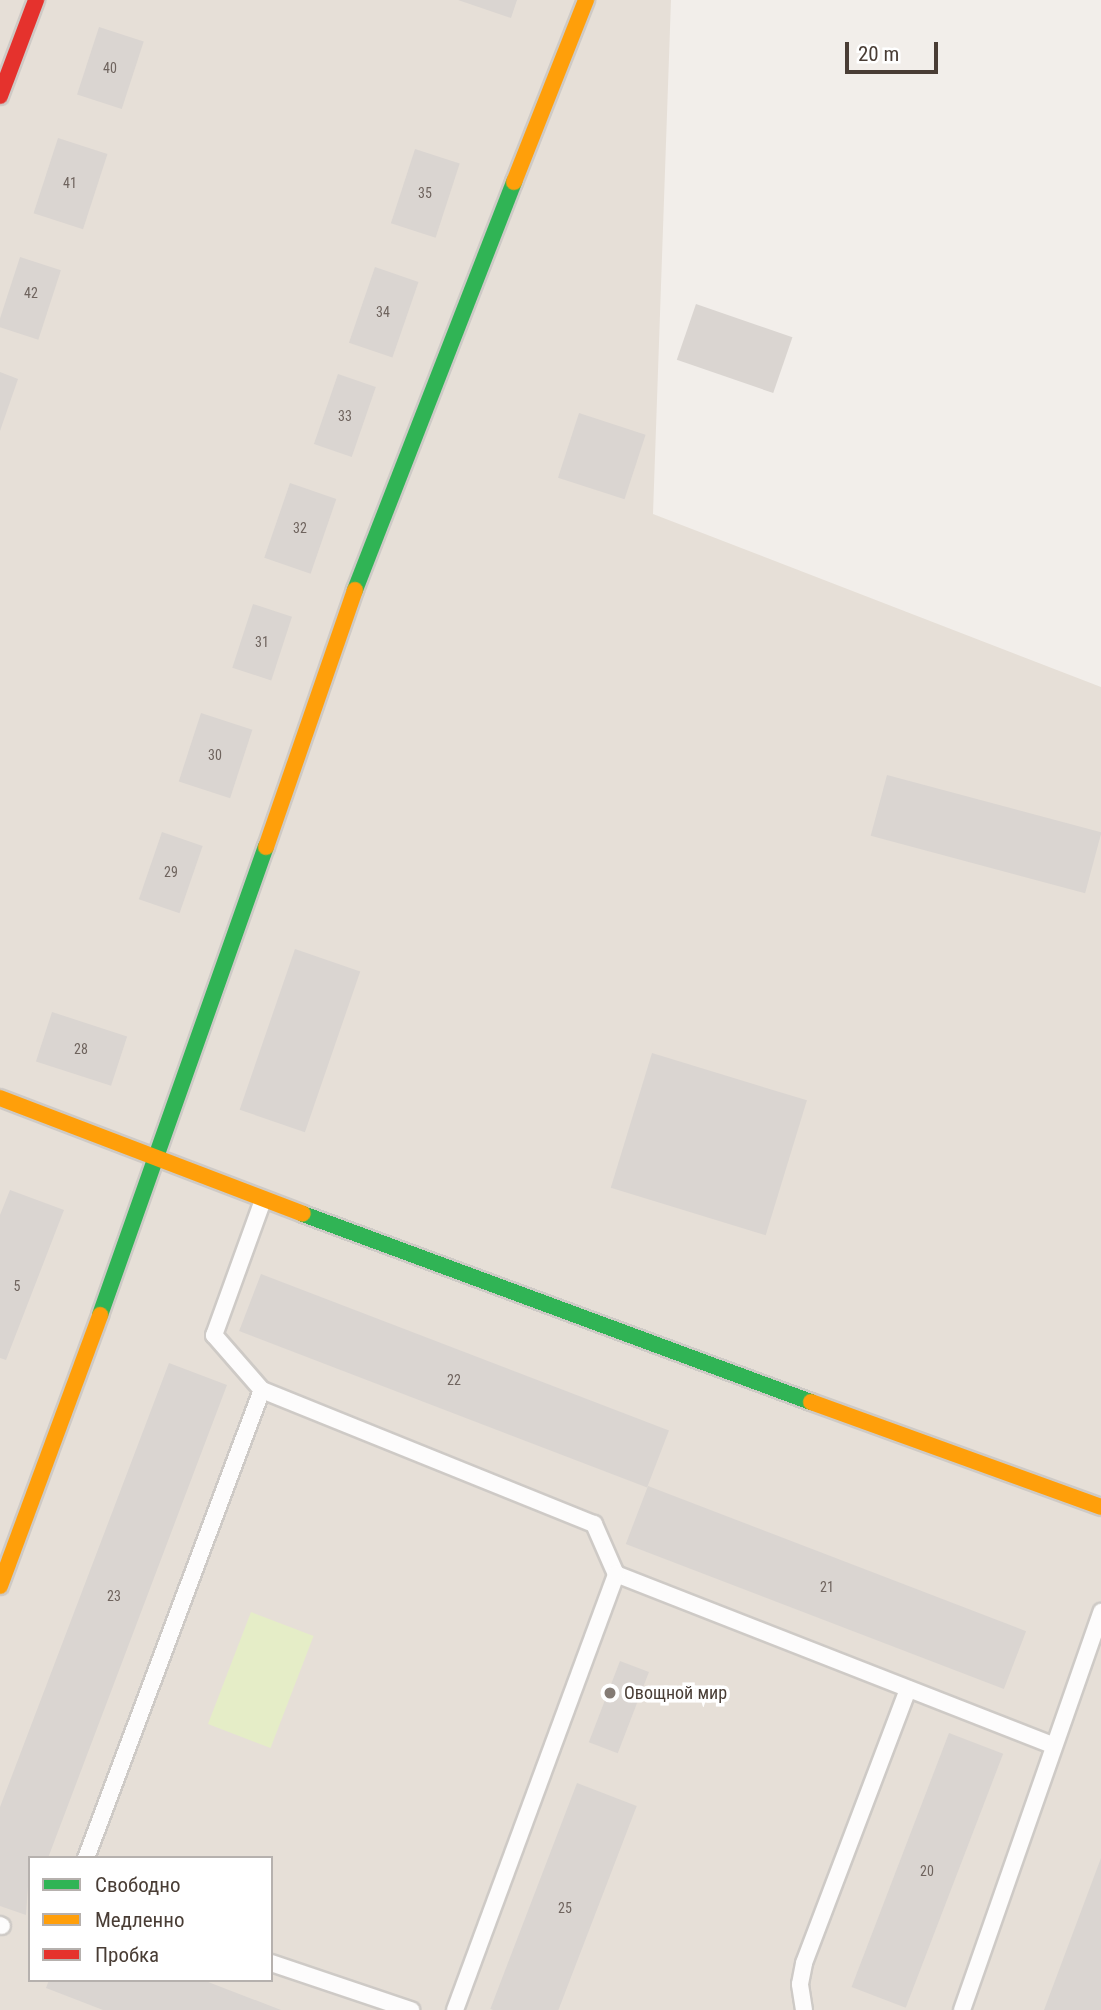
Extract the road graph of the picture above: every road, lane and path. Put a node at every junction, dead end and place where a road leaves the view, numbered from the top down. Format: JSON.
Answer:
{"nodes":[{"id":1,"x":36,"y":0,"type":"edge"},
{"id":2,"x":586,"y":0,"type":"edge"},
{"id":3,"x":0,"y":96,"type":"edge"},
{"id":4,"x":0,"y":1098,"type":"edge"},
{"id":5,"x":158,"y":1160,"type":"junction"},
{"id":6,"x":263,"y":1200,"type":"junction"},
{"id":7,"x":262,"y":1390,"type":"junction"},
{"id":8,"x":1101,"y":1507,"type":"edge"},
{"id":9,"x":616,"y":1574,"type":"junction"},
{"id":10,"x":0,"y":1586,"type":"edge"},
{"id":11,"x":1101,"y":1612,"type":"edge"},
{"id":12,"x":908,"y":1689,"type":"junction"},
{"id":13,"x":1052,"y":1745,"type":"junction"},
{"id":14,"x":87,"y":1856,"type":"edge"},
{"id":15,"x":273,"y":1964,"type":"edge"},
{"id":16,"x":411,"y":2010,"type":"edge"},
{"id":17,"x":455,"y":2010,"type":"edge"},
{"id":18,"x":804,"y":2010,"type":"edge"},
{"id":19,"x":962,"y":2010,"type":"edge"}],
"edges":[{"from":1,"to":3,"type":"street"},
{"from":2,"to":5,"type":"street"},
{"from":4,"to":5,"type":"street"},
{"from":5,"to":6,"type":"street"},
{"from":5,"to":10,"type":"street"},
{"from":6,"to":7,"type":"lane"},
{"from":6,"to":8,"type":"street"},
{"from":7,"to":9,"type":"lane"},
{"from":7,"to":14,"type":"lane"},
{"from":9,"to":12,"type":"lane"},
{"from":9,"to":17,"type":"lane"},
{"from":11,"to":13,"type":"lane"},
{"from":12,"to":13,"type":"lane"},
{"from":12,"to":18,"type":"lane"},
{"from":13,"to":19,"type":"lane"},
{"from":15,"to":16,"type":"lane"}]}
